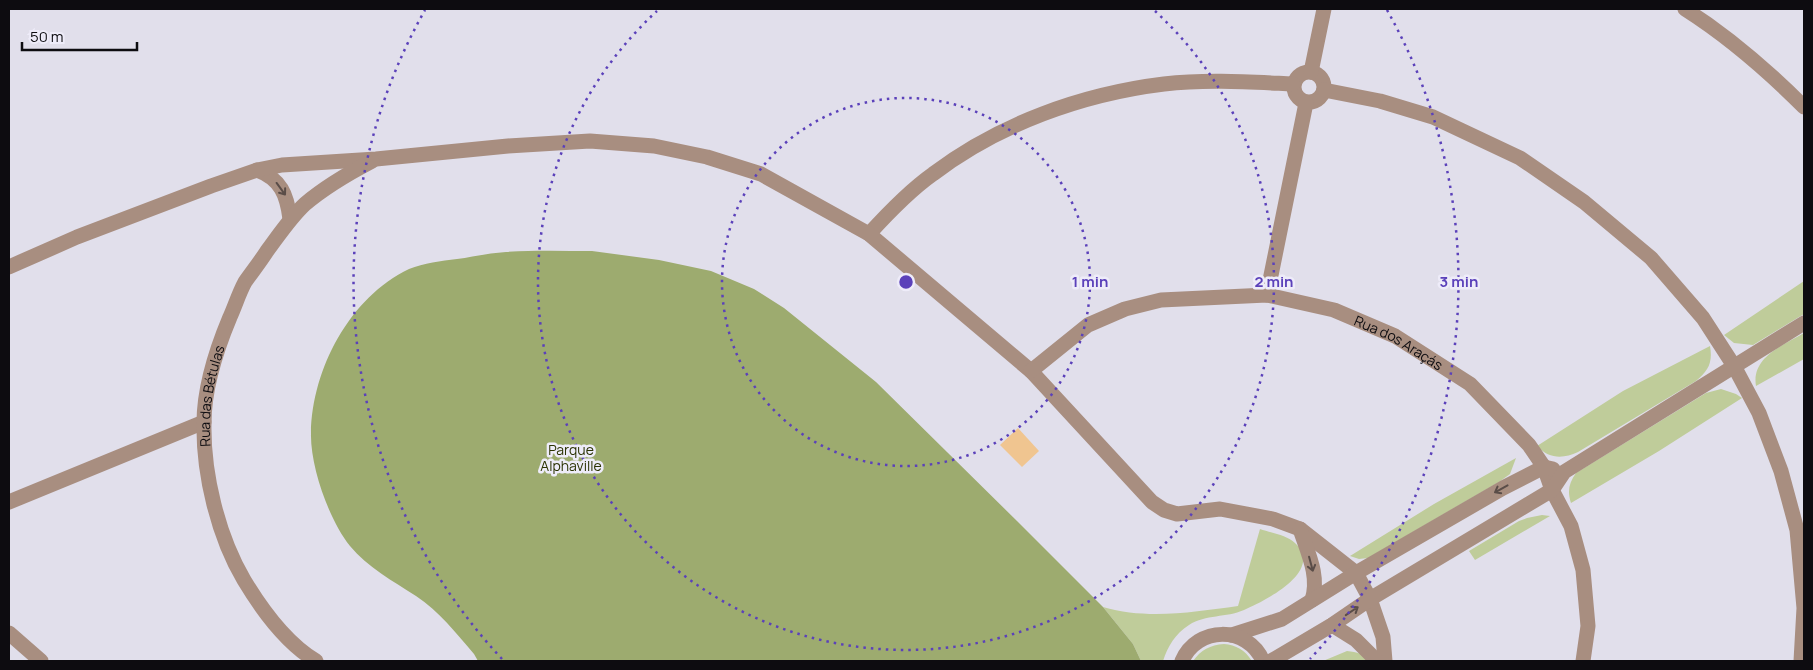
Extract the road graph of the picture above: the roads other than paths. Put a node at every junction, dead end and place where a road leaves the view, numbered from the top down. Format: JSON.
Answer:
{"nodes":[{"id":1,"x":1324,"y":9,"type":"edge"},
{"id":2,"x":1685,"y":9,"type":"edge"},
{"id":3,"x":1312,"y":72,"type":"junction"},
{"id":4,"x":1293,"y":84,"type":"junction"},
{"id":5,"x":1324,"y":90,"type":"junction"},
{"id":6,"x":1306,"y":103,"type":"junction"},
{"id":7,"x":1804,"y":108,"type":"edge"},
{"id":8,"x":376,"y":159,"type":"junction"},
{"id":9,"x":257,"y":170,"type":"junction"},
{"id":10,"x":290,"y":219,"type":"junction"},
{"id":11,"x":869,"y":234,"type":"junction"},
{"id":12,"x":9,"y":266,"type":"edge"},
{"id":13,"x":1267,"y":295,"type":"junction"},
{"id":14,"x":1804,"y":323,"type":"edge"},
{"id":15,"x":1734,"y":366,"type":"junction"},
{"id":16,"x":1031,"y":371,"type":"junction"},
{"id":17,"x":204,"y":422,"type":"junction"},
{"id":18,"x":1544,"y":467,"type":"junction"},
{"id":19,"x":1564,"y":472,"type":"junction"},
{"id":20,"x":1552,"y":490,"type":"junction"},
{"id":21,"x":9,"y":502,"type":"edge"},
{"id":22,"x":1300,"y":529,"type":"junction"},
{"id":23,"x":1356,"y":573,"type":"junction"},
{"id":24,"x":1370,"y":599,"type":"junction"},
{"id":25,"x":1312,"y":600,"type":"junction"},
{"id":26,"x":1332,"y":625,"type":"junction"},
{"id":27,"x":9,"y":633,"type":"edge"},
{"id":28,"x":1232,"y":635,"type":"junction"},
{"id":29,"x":41,"y":661,"type":"edge"},
{"id":30,"x":316,"y":661,"type":"edge"},
{"id":31,"x":1182,"y":661,"type":"edge"},
{"id":32,"x":1262,"y":661,"type":"edge"},
{"id":33,"x":1271,"y":661,"type":"edge"},
{"id":34,"x":1377,"y":661,"type":"edge"},
{"id":35,"x":1385,"y":661,"type":"edge"},
{"id":36,"x":1583,"y":661,"type":"edge"},
{"id":37,"x":1801,"y":661,"type":"edge"}],
"edges":[{"from":1,"to":3,"type":"street"},
{"from":2,"to":7,"type":"street"},
{"from":3,"to":4,"type":"street"},
{"from":3,"to":5,"type":"street"},
{"from":4,"to":6,"type":"street"},
{"from":4,"to":11,"type":"street"},
{"from":5,"to":6,"type":"street"},
{"from":5,"to":15,"type":"street"},
{"from":6,"to":13,"type":"street"},
{"from":8,"to":9,"type":"street"},
{"from":8,"to":10,"type":"street","name":"Rua das Bétulas"},
{"from":8,"to":11,"type":"street"},
{"from":9,"to":10,"type":"street","one_way":true},
{"from":9,"to":12,"type":"street"},
{"from":10,"to":17,"type":"street","name":"Rua das Bétulas"},
{"from":11,"to":16,"type":"street"},
{"from":13,"to":16,"type":"street","name":"Rua dos Araçás"},
{"from":13,"to":18,"type":"street","name":"Rua dos Araçás"},
{"from":14,"to":15,"type":"street"},
{"from":15,"to":19,"type":"street"},
{"from":15,"to":37,"type":"street"},
{"from":16,"to":22,"type":"street"},
{"from":17,"to":21,"type":"street"},
{"from":17,"to":30,"type":"street","name":"Rua das Bétulas"},
{"from":18,"to":19,"type":"street"},
{"from":18,"to":20,"type":"street","name":"Rua dos Araçás"},
{"from":18,"to":23,"type":"street","one_way":true},
{"from":19,"to":20,"type":"street"},
{"from":20,"to":24,"type":"street"},
{"from":20,"to":36,"type":"street","name":"Rua dos Araçás"},
{"from":22,"to":23,"type":"street"},
{"from":22,"to":25,"type":"street","one_way":true},
{"from":23,"to":24,"type":"street"},
{"from":23,"to":25,"type":"street"},
{"from":26,"to":24,"type":"street","one_way":true},
{"from":24,"to":35,"type":"street"},
{"from":25,"to":28,"type":"street"},
{"from":26,"to":33,"type":"street"},
{"from":26,"to":34,"type":"street"},
{"from":27,"to":29,"type":"street"},
{"from":28,"to":31,"type":"street"},
{"from":28,"to":32,"type":"street"}]}
